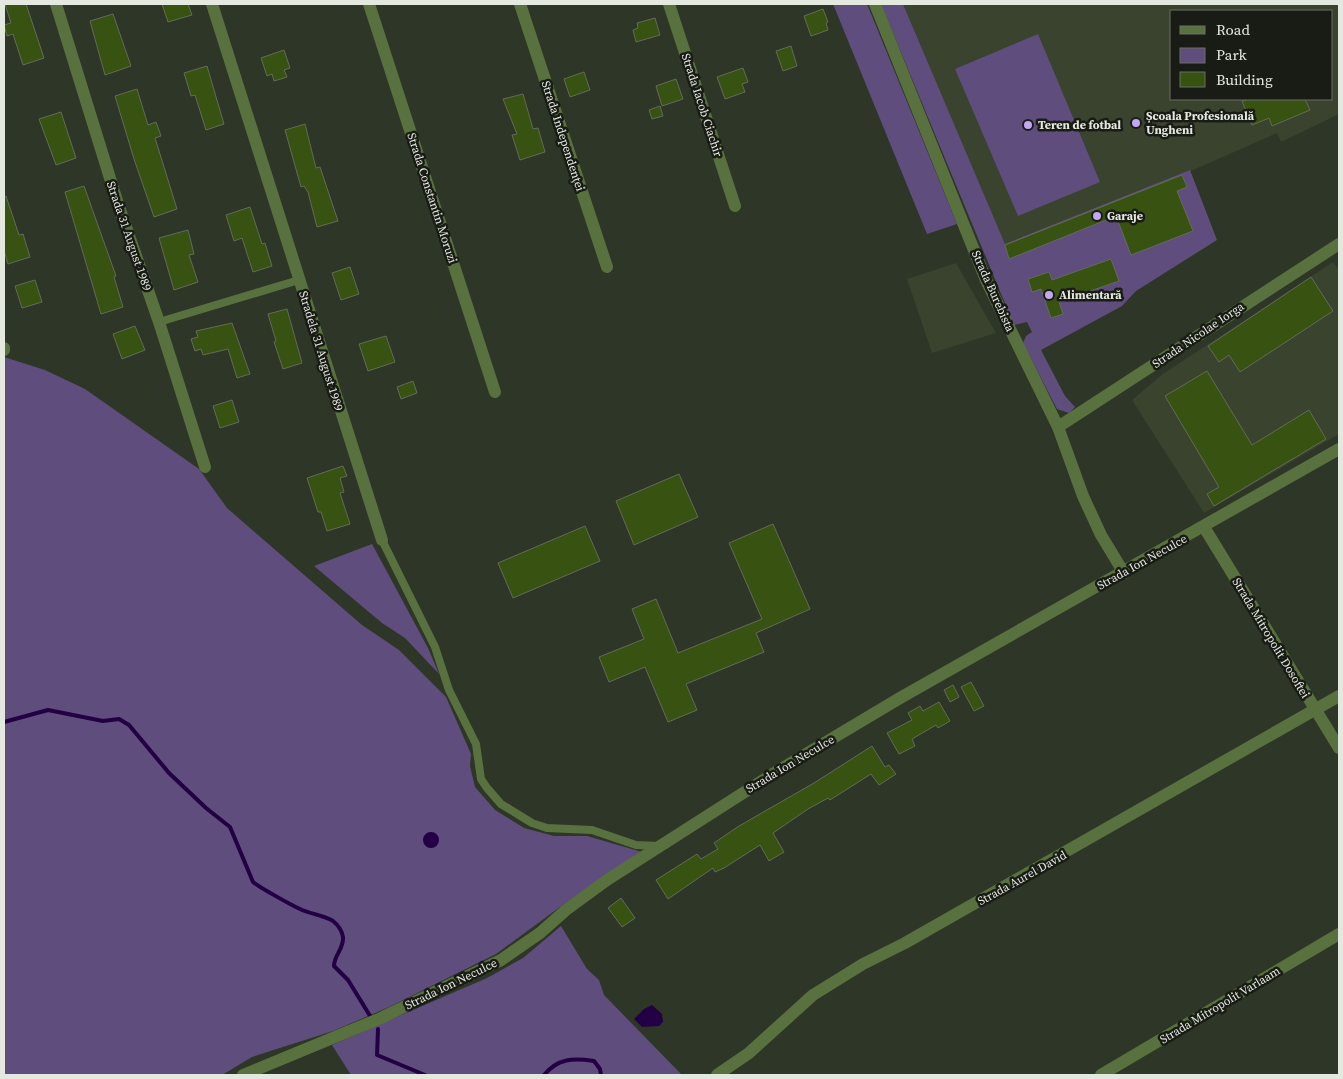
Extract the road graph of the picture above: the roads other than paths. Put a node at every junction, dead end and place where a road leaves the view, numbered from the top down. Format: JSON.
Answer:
{"nodes":[{"id":1,"x":56,"y":4,"type":"edge"},
{"id":2,"x":212,"y":4,"type":"edge"},
{"id":3,"x":369,"y":4,"type":"edge"},
{"id":4,"x":520,"y":4,"type":"edge"},
{"id":5,"x":669,"y":4,"type":"edge"},
{"id":6,"x":875,"y":4,"type":"edge"},
{"id":7,"x":735,"y":206,"type":"dead end"},
{"id":8,"x":1339,"y":244,"type":"edge"},
{"id":9,"x":607,"y":267,"type":"dead end"},
{"id":10,"x":299,"y":280,"type":"junction"},
{"id":11,"x":159,"y":322,"type":"junction"},
{"id":12,"x":495,"y":392,"type":"dead end"},
{"id":13,"x":1058,"y":427,"type":"junction"},
{"id":14,"x":1339,"y":448,"type":"edge"},
{"id":15,"x":205,"y":467,"type":"dead end"},
{"id":16,"x":1204,"y":527,"type":"junction"},
{"id":17,"x":382,"y":540,"type":"joint"},
{"id":18,"x":1124,"y":573,"type":"junction"},
{"id":19,"x":1339,"y":696,"type":"edge"},
{"id":20,"x":1315,"y":711,"type":"junction"},
{"id":21,"x":1339,"y":748,"type":"edge"},
{"id":22,"x":661,"y":846,"type":"junction"},
{"id":23,"x":1339,"y":934,"type":"edge"},
{"id":24,"x":243,"y":1075,"type":"edge"},
{"id":25,"x":717,"y":1075,"type":"edge"},
{"id":26,"x":1101,"y":1075,"type":"edge"}],
"edges":[{"from":1,"to":11,"type":"street","name":"Strada 31 August 1989"},
{"from":2,"to":10,"type":"street","name":"Stradela 31 August 1989"},
{"from":3,"to":12,"type":"street","name":"Strada Constantin Moruzi"},
{"from":4,"to":9,"type":"street","name":"Strada Independenței"},
{"from":5,"to":7,"type":"street","name":"Strada Iacob Ciachir"},
{"from":6,"to":13,"type":"street","name":"Strada Burebista"},
{"from":8,"to":13,"type":"street","name":"Strada Nicolae Iorga"},
{"from":10,"to":11,"type":"lane"},
{"from":10,"to":17,"type":"street","name":"Stradela 31 August 1989"},
{"from":11,"to":15,"type":"street","name":"Strada 31 August 1989"},
{"from":13,"to":18,"type":"street","name":"Strada Burebista"},
{"from":14,"to":16,"type":"street","name":"Strada Ion Neculce"},
{"from":16,"to":18,"type":"street","name":"Strada Ion Neculce"},
{"from":16,"to":20,"type":"street","name":"Strada Mitropolit Dosoftei"},
{"from":17,"to":22,"type":"lane","name":"Stradela 31 August 1989"},
{"from":18,"to":22,"type":"street","name":"Strada Ion Neculce"},
{"from":19,"to":20,"type":"street","name":"Strada Aurel David"},
{"from":20,"to":21,"type":"street","name":"Strada Mitropolit Dosoftei"},
{"from":20,"to":25,"type":"street","name":"Strada Aurel David"},
{"from":22,"to":24,"type":"street","name":"Strada Ion Neculce"},
{"from":23,"to":26,"type":"street","name":"Strada Mitropolit Varlaam"}]}
